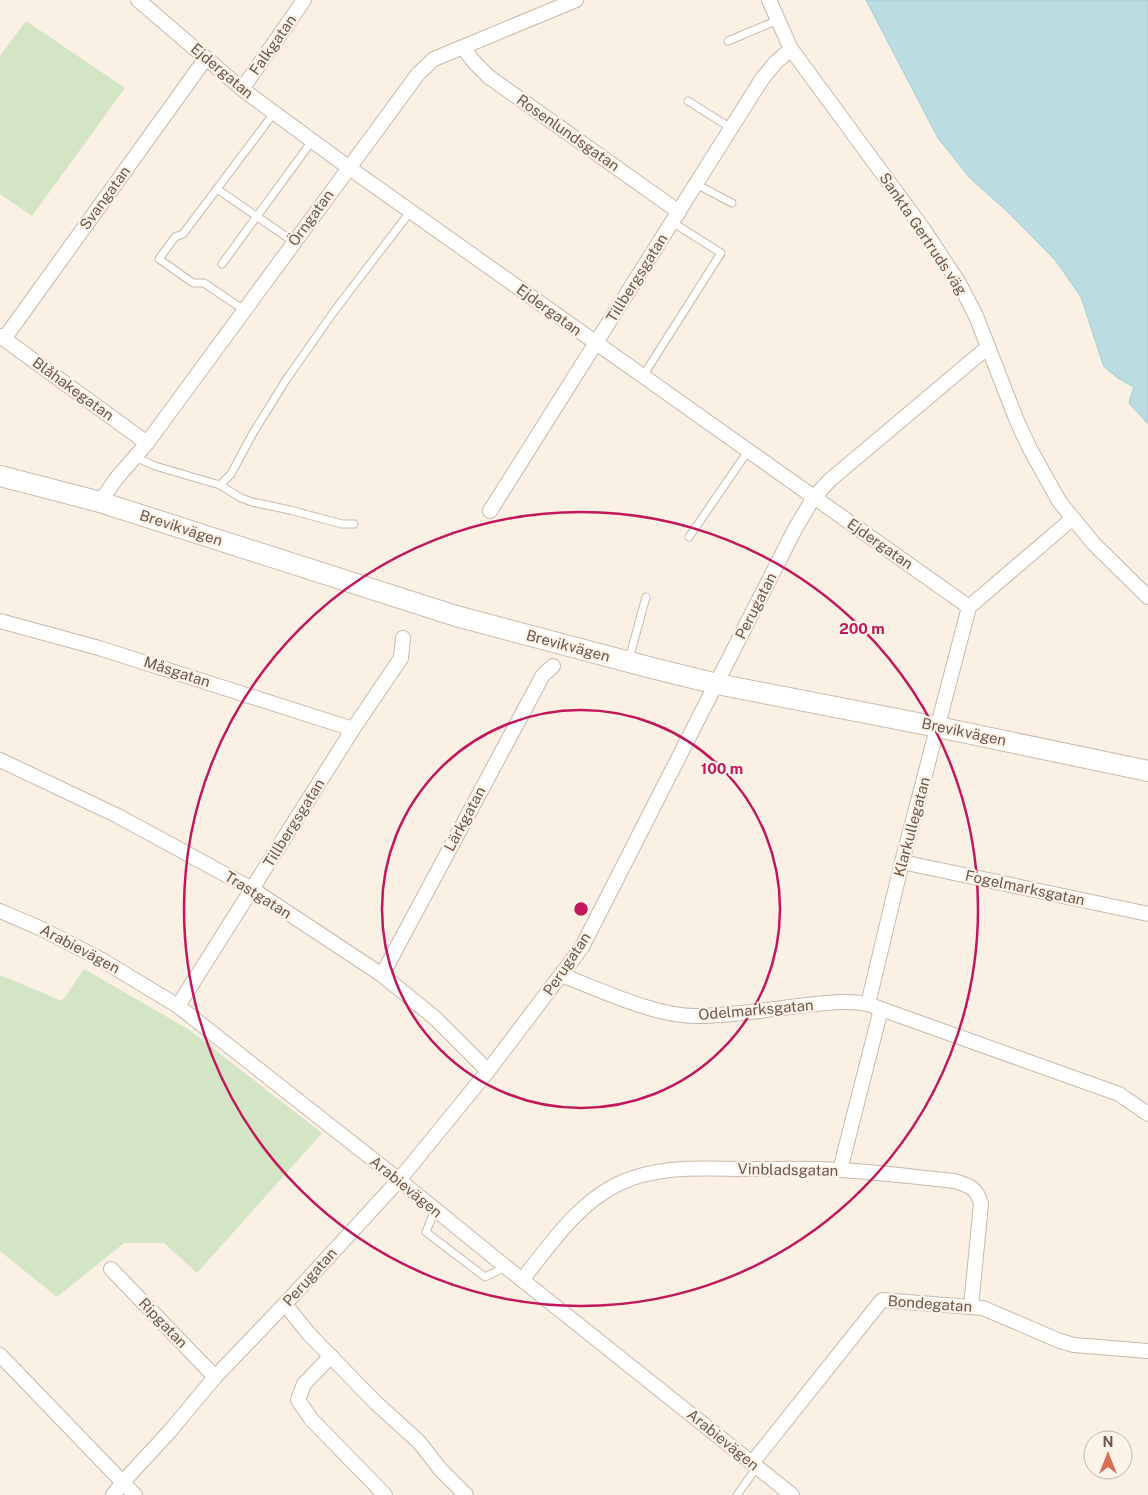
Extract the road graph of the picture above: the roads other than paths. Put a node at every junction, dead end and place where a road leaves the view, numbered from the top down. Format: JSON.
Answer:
{"nodes":[{"id":1,"x":138,"y":0,"type":"edge"},
{"id":2,"x":304,"y":0,"type":"edge"},
{"id":3,"x":576,"y":0,"type":"edge"},
{"id":4,"x":769,"y":0,"type":"edge"},
{"id":5,"x":778,"y":20,"type":"junction"},
{"id":6,"x":728,"y":41,"type":"dead end"},
{"id":7,"x":463,"y":48,"type":"junction"},
{"id":8,"x":791,"y":49,"type":"junction"},
{"id":9,"x":206,"y":58,"type":"junction"},
{"id":10,"x":242,"y":89,"type":"junction"},
{"id":11,"x":688,"y":101,"type":"dead end"},
{"id":12,"x":274,"y":112,"type":"junction"},
{"id":13,"x":732,"y":128,"type":"junction"},
{"id":14,"x":312,"y":141,"type":"junction"},
{"id":15,"x":348,"y":167,"type":"junction"},
{"id":16,"x":696,"y":184,"type":"junction"},
{"id":17,"x":217,"y":189,"type":"junction"},
{"id":18,"x":732,"y":203,"type":"dead end"},
{"id":19,"x":410,"y":212,"type":"junction"},
{"id":20,"x":257,"y":216,"type":"junction"},
{"id":21,"x":675,"y":217,"type":"junction"},
{"id":22,"x":294,"y":242,"type":"junction"},
{"id":23,"x":222,"y":264,"type":"dead end"},
{"id":24,"x":244,"y":310,"type":"junction"},
{"id":25,"x":2,"y":337,"type":"edge"},
{"id":26,"x":596,"y":344,"type":"junction"},
{"id":27,"x":988,"y":347,"type":"junction"},
{"id":28,"x":643,"y":377,"type":"junction"},
{"id":29,"x":147,"y":443,"type":"junction"},
{"id":30,"x":748,"y":451,"type":"junction"},
{"id":31,"x":135,"y":457,"type":"junction"},
{"id":32,"x":0,"y":476,"type":"edge"},
{"id":33,"x":220,"y":485,"type":"junction"},
{"id":34,"x":814,"y":497,"type":"junction"},
{"id":35,"x":100,"y":502,"type":"junction"},
{"id":36,"x":490,"y":511,"type":"dead end"},
{"id":37,"x":1072,"y":518,"type":"junction"},
{"id":38,"x":354,"y":524,"type":"dead end"},
{"id":39,"x":689,"y":537,"type":"dead end"},
{"id":40,"x":646,"y":597,"type":"dead end"},
{"id":41,"x":1148,"y":597,"type":"edge"},
{"id":42,"x":969,"y":607,"type":"junction"},
{"id":43,"x":0,"y":621,"type":"edge"},
{"id":44,"x":402,"y":638,"type":"dead end"},
{"id":45,"x":628,"y":662,"type":"junction"},
{"id":46,"x":553,"y":666,"type":"dead end"},
{"id":47,"x":717,"y":684,"type":"junction"},
{"id":48,"x":938,"y":727,"type":"junction"},
{"id":49,"x":353,"y":729,"type":"junction"},
{"id":50,"x":0,"y":760,"type":"edge"},
{"id":51,"x":1148,"y":771,"type":"edge"},
{"id":52,"x":902,"y":862,"type":"junction"},
{"id":53,"x":252,"y":889,"type":"junction"},
{"id":54,"x":0,"y":910,"type":"edge"},
{"id":55,"x":1148,"y":914,"type":"edge"},
{"id":56,"x":382,"y":974,"type":"junction"},
{"id":57,"x":561,"y":975,"type":"junction"},
{"id":58,"x":178,"y":1006,"type":"junction"},
{"id":59,"x":874,"y":1006,"type":"junction"},
{"id":60,"x":488,"y":1071,"type":"junction"},
{"id":61,"x":1148,"y":1114,"type":"edge"},
{"id":62,"x":840,"y":1170,"type":"junction"},
{"id":63,"x":399,"y":1180,"type":"junction"},
{"id":64,"x":435,"y":1210,"type":"junction"},
{"id":65,"x":506,"y":1267,"type":"junction"},
{"id":66,"x":111,"y":1269,"type":"dead end"},
{"id":67,"x":522,"y":1280,"type":"junction"},
{"id":68,"x":286,"y":1304,"type":"junction"},
{"id":69,"x":971,"y":1307,"type":"junction"},
{"id":70,"x":1148,"y":1351,"type":"edge"},
{"id":71,"x":0,"y":1355,"type":"edge"},
{"id":72,"x":331,"y":1356,"type":"junction"},
{"id":73,"x":215,"y":1378,"type":"junction"},
{"id":74,"x":754,"y":1465,"type":"junction"},
{"id":75,"x":123,"y":1482,"type":"junction"},
{"id":76,"x":113,"y":1495,"type":"edge"},
{"id":77,"x":135,"y":1495,"type":"edge"},
{"id":78,"x":385,"y":1495,"type":"edge"},
{"id":79,"x":466,"y":1495,"type":"edge"},
{"id":80,"x":737,"y":1495,"type":"edge"},
{"id":81,"x":792,"y":1495,"type":"edge"}],
"edges":[{"from":1,"to":9,"type":"street","name":"Ejdergatan"},
{"from":2,"to":10,"type":"street","name":"Falkgatan"},
{"from":3,"to":7,"type":"street","name":"Örngatan"},
{"from":4,"to":5,"type":"street","name":"Sankta Gertruds väg"},
{"from":5,"to":6,"type":"lane"},
{"from":5,"to":8,"type":"street","name":"Sankta Gertruds väg"},
{"from":7,"to":15,"type":"street","name":"Örngatan"},
{"from":7,"to":21,"type":"street","name":"Rosenlundsgatan"},
{"from":8,"to":13,"type":"street","name":"Tillbergsgatan"},
{"from":8,"to":27,"type":"street","name":"Sankta Gertruds väg"},
{"from":9,"to":10,"type":"street","name":"Ejdergatan"},
{"from":9,"to":25,"type":"street","name":"Svangatan"},
{"from":10,"to":12,"type":"street","name":"Ejdergatan"},
{"from":11,"to":13,"type":"lane"},
{"from":12,"to":14,"type":"street","name":"Ejdergatan"},
{"from":12,"to":17,"type":"lane"},
{"from":13,"to":16,"type":"street","name":"Tillbergsgatan"},
{"from":14,"to":15,"type":"street","name":"Ejdergatan"},
{"from":14,"to":20,"type":"lane"},
{"from":15,"to":19,"type":"street","name":"Ejdergatan"},
{"from":15,"to":22,"type":"street","name":"Örngatan"},
{"from":16,"to":18,"type":"lane"},
{"from":16,"to":21,"type":"street","name":"Tillbergsgatan"},
{"from":17,"to":20,"type":"lane"},
{"from":17,"to":24,"type":"lane"},
{"from":19,"to":26,"type":"street","name":"Ejdergatan"},
{"from":19,"to":33,"type":"lane"},
{"from":20,"to":22,"type":"lane"},
{"from":20,"to":23,"type":"lane"},
{"from":21,"to":26,"type":"street","name":"Tillbergsgatan"},
{"from":21,"to":28,"type":"lane"},
{"from":22,"to":24,"type":"street","name":"Örngatan"},
{"from":24,"to":29,"type":"street","name":"Örngatan"},
{"from":25,"to":29,"type":"street","name":"Blåhakegatan"},
{"from":26,"to":28,"type":"street","name":"Ejdergatan"},
{"from":26,"to":36,"type":"street","name":"Tillbergsgatan"},
{"from":27,"to":34,"type":"street","name":"Perugatan"},
{"from":27,"to":37,"type":"street","name":"Sankta Gertruds väg"},
{"from":28,"to":30,"type":"street","name":"Ejdergatan"},
{"from":29,"to":31,"type":"street","name":"Örngatan"},
{"from":30,"to":34,"type":"street","name":"Ejdergatan"},
{"from":30,"to":39,"type":"lane"},
{"from":31,"to":33,"type":"lane"},
{"from":31,"to":35,"type":"street","name":"Örngatan"},
{"from":32,"to":35,"type":"street","name":"Brevikvägen"},
{"from":33,"to":38,"type":"lane"},
{"from":34,"to":42,"type":"street","name":"Ejdergatan"},
{"from":34,"to":47,"type":"street","name":"Perugatan"},
{"from":35,"to":45,"type":"street","name":"Brevikvägen"},
{"from":37,"to":41,"type":"street","name":"Sankta Gertruds väg"},
{"from":37,"to":42,"type":"street"},
{"from":40,"to":45,"type":"lane"},
{"from":42,"to":48,"type":"street","name":"Klarkullegatan"},
{"from":43,"to":49,"type":"street","name":"Måsgatan"},
{"from":44,"to":49,"type":"street","name":"Tillbergsgatan"},
{"from":45,"to":47,"type":"street","name":"Brevikvägen"},
{"from":46,"to":56,"type":"street","name":"Lärkgatan"},
{"from":47,"to":48,"type":"street","name":"Brevikvägen"},
{"from":47,"to":57,"type":"street","name":"Perugatan"},
{"from":48,"to":51,"type":"street","name":"Brevikvägen"},
{"from":48,"to":52,"type":"street","name":"Klarkullegatan"},
{"from":49,"to":53,"type":"street","name":"Tillbergsgatan"},
{"from":50,"to":53,"type":"street","name":"Trastgatan"},
{"from":52,"to":55,"type":"street","name":"Fogelmarksgatan"},
{"from":52,"to":59,"type":"street","name":"Klarkullegatan"},
{"from":53,"to":56,"type":"street","name":"Trastgatan"},
{"from":53,"to":58,"type":"street","name":"Tillbergsgatan"},
{"from":54,"to":58,"type":"street","name":"Arabievägen"},
{"from":56,"to":60,"type":"street","name":"Trastgatan"},
{"from":57,"to":59,"type":"street","name":"Odelmarksgatan"},
{"from":57,"to":60,"type":"street","name":"Perugatan"},
{"from":58,"to":63,"type":"street","name":"Arabievägen"},
{"from":59,"to":61,"type":"street","name":"Odelmarksgatan"},
{"from":59,"to":62,"type":"street","name":"Klarkullegatan"},
{"from":60,"to":63,"type":"street","name":"Perugatan"},
{"from":62,"to":67,"type":"street","name":"Vinbladsgatan"},
{"from":62,"to":69,"type":"street","name":"Vinbladsgatan"},
{"from":63,"to":64,"type":"street","name":"Arabievägen"},
{"from":63,"to":68,"type":"street","name":"Perugatan"},
{"from":64,"to":65,"type":"street","name":"Arabievägen"},
{"from":64,"to":65,"type":"lane"},
{"from":65,"to":67,"type":"street","name":"Arabievägen"},
{"from":66,"to":73,"type":"street","name":"Ripgatan"},
{"from":67,"to":74,"type":"street","name":"Arabievägen"},
{"from":68,"to":72,"type":"street"},
{"from":68,"to":73,"type":"street","name":"Perugatan"},
{"from":69,"to":70,"type":"street","name":"Bondegatan"},
{"from":69,"to":74,"type":"street","name":"Bondegatan"},
{"from":71,"to":75,"type":"street"},
{"from":72,"to":78,"type":"street"},
{"from":72,"to":79,"type":"street"},
{"from":73,"to":75,"type":"street","name":"Perugatan"},
{"from":74,"to":80,"type":"lane"},
{"from":74,"to":81,"type":"street","name":"Arabievägen"},
{"from":75,"to":76,"type":"street","name":"Perugatan"},
{"from":75,"to":77,"type":"street"}]}
